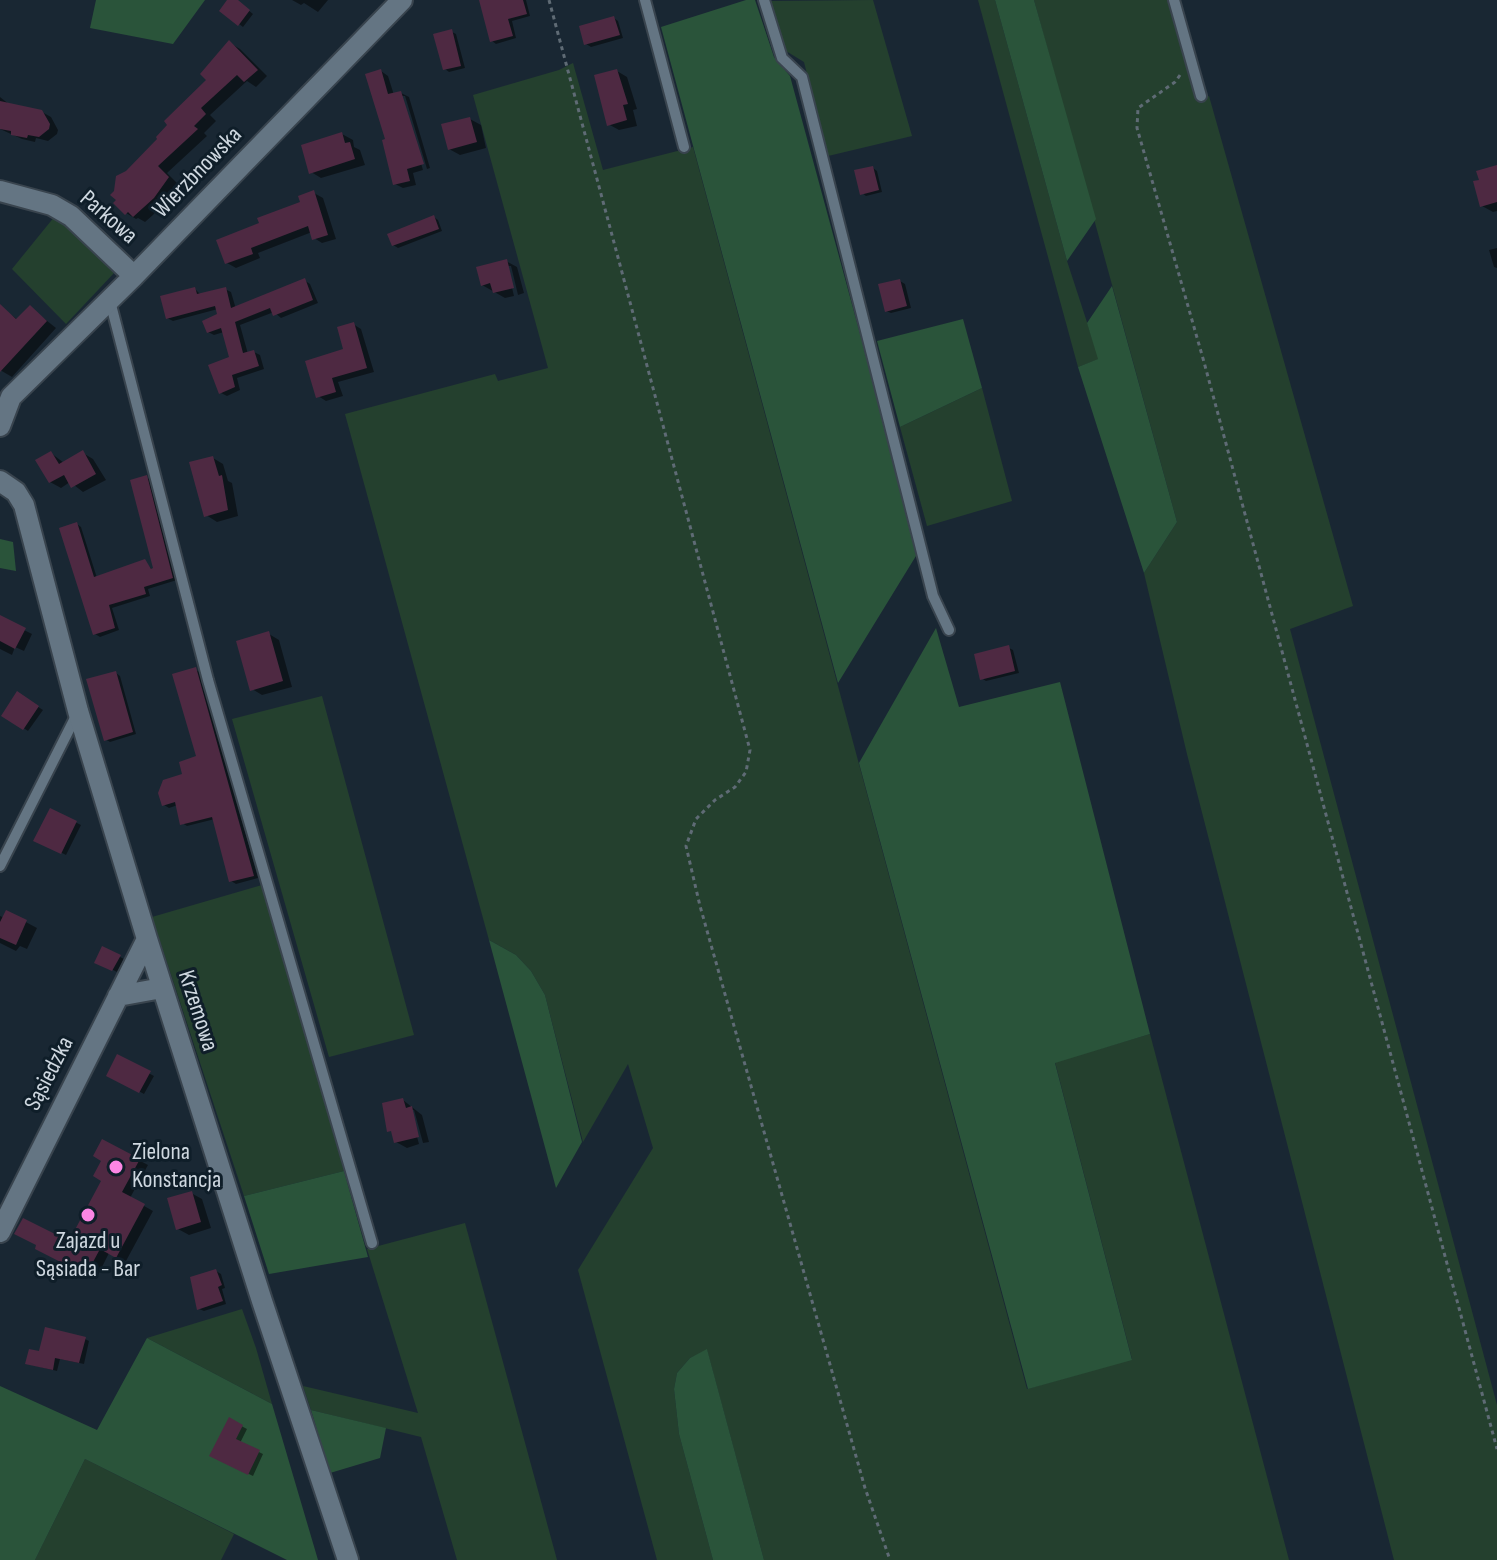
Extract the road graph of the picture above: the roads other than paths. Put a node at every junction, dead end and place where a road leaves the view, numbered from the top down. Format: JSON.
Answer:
{"nodes":[{"id":1,"x":402,"y":0,"type":"edge"},
{"id":2,"x":645,"y":0,"type":"edge"},
{"id":3,"x":764,"y":0,"type":"edge"},
{"id":4,"x":1174,"y":0,"type":"edge"},
{"id":5,"x":1201,"y":96,"type":"dead end"},
{"id":6,"x":684,"y":147,"type":"dead end"},
{"id":7,"x":0,"y":191,"type":"edge"},
{"id":8,"x":134,"y":276,"type":"junction"},
{"id":9,"x":110,"y":299,"type":"junction"},
{"id":10,"x":0,"y":426,"type":"edge"},
{"id":11,"x":0,"y":481,"type":"edge"},
{"id":12,"x":949,"y":630,"type":"dead end"},
{"id":13,"x":78,"y":711,"type":"junction"},
{"id":14,"x":0,"y":866,"type":"edge"},
{"id":15,"x":147,"y":939,"type":"junction"},
{"id":16,"x":162,"y":988,"type":"junction"},
{"id":17,"x":118,"y":996,"type":"junction"},
{"id":18,"x":0,"y":1232,"type":"edge"},
{"id":19,"x":372,"y":1243,"type":"dead end"},
{"id":20,"x":348,"y":1560,"type":"edge"}],
"edges":[{"from":1,"to":8,"type":"street","name":"Wierzbnowska"},
{"from":2,"to":6,"type":"lane"},
{"from":3,"to":12,"type":"lane"},
{"from":4,"to":5,"type":"lane"},
{"from":7,"to":8,"type":"street","name":"Parkowa"},
{"from":8,"to":9,"type":"street","name":"Wierzbnowska"},
{"from":9,"to":10,"type":"street","name":"Wierzbnowska"},
{"from":9,"to":19,"type":"lane"},
{"from":11,"to":13,"type":"street","name":"Krzemowa"},
{"from":13,"to":14,"type":"lane"},
{"from":13,"to":15,"type":"street","name":"Krzemowa"},
{"from":15,"to":16,"type":"street","name":"Krzemowa"},
{"from":15,"to":17,"type":"street","name":"Sąsiedzka"},
{"from":16,"to":17,"type":"street"},
{"from":16,"to":20,"type":"street","name":"Krzemowa"},
{"from":17,"to":18,"type":"street","name":"Sąsiedzka"}]}
